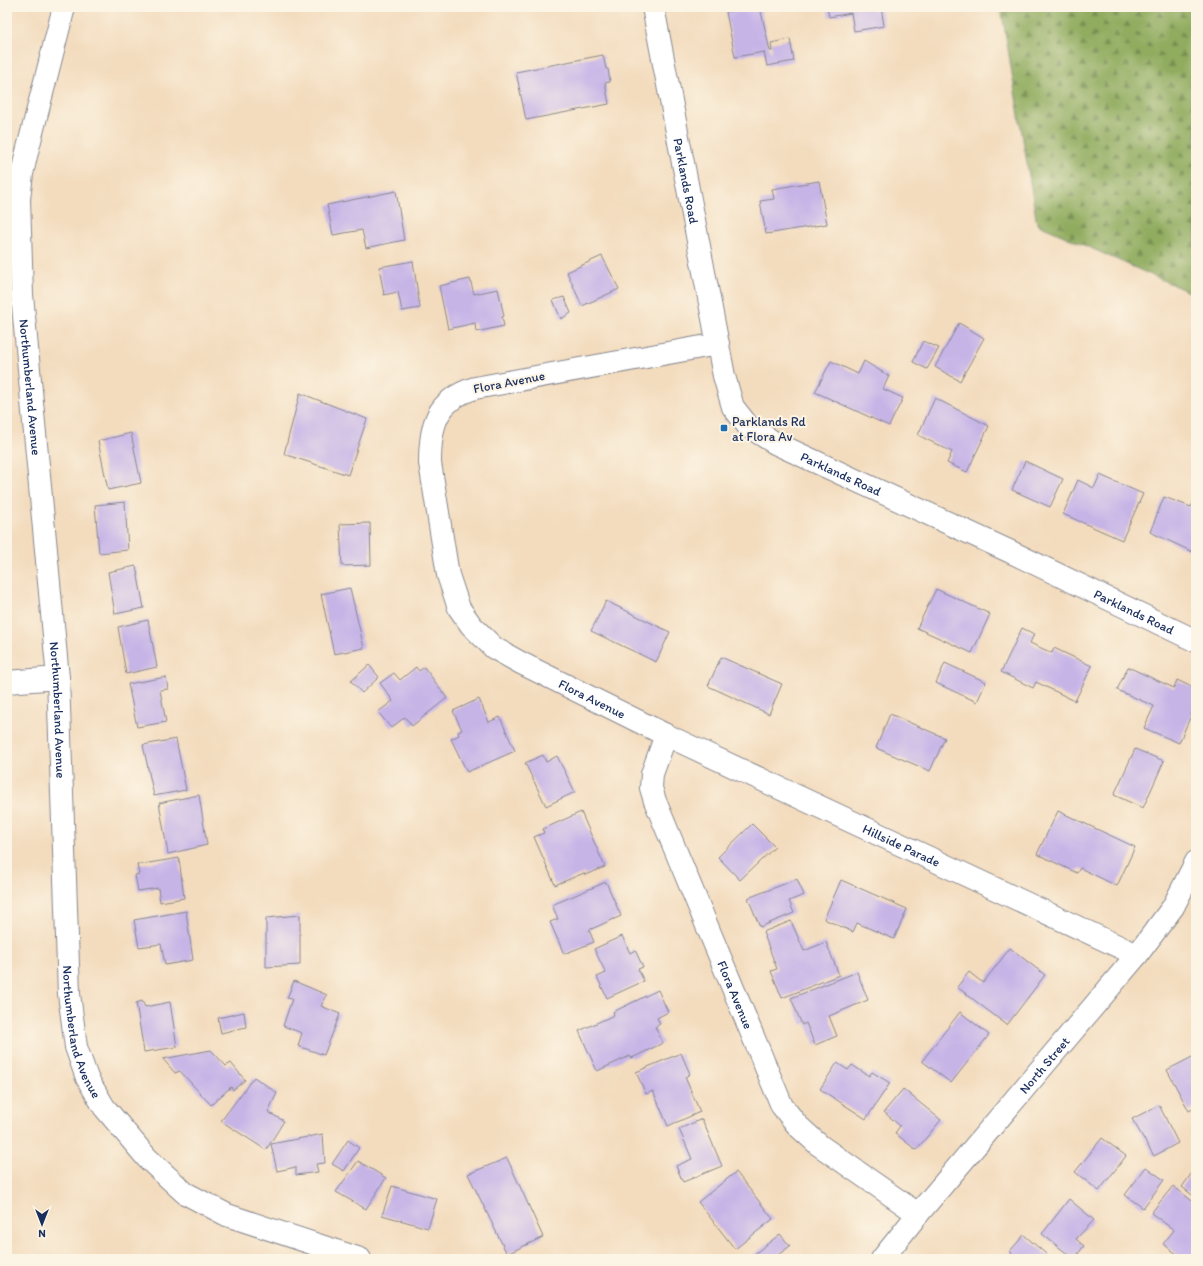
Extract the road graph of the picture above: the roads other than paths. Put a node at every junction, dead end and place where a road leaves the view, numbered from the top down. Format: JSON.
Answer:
{"nodes":[{"id":1,"x":64,"y":7,"type":"edge"},
{"id":2,"x":653,"y":7,"type":"edge"},
{"id":3,"x":15,"y":295,"type":"edge"},
{"id":4,"x":718,"y":344,"type":"junction"},
{"id":5,"x":1196,"y":641,"type":"edge"},
{"id":6,"x":58,"y":678,"type":"junction"},
{"id":7,"x":7,"y":682,"type":"edge"},
{"id":8,"x":666,"y":735,"type":"junction"},
{"id":9,"x":1196,"y":862,"type":"edge"},
{"id":10,"x":1137,"y":955,"type":"junction"},
{"id":11,"x":918,"y":1214,"type":"junction"},
{"id":12,"x":360,"y":1259,"type":"edge"},
{"id":13,"x":882,"y":1259,"type":"edge"}],
"edges":[{"from":1,"to":3,"type":"street","name":"Northumberland Avenue"},
{"from":2,"to":4,"type":"street","name":"Parklands Road"},
{"from":3,"to":6,"type":"street","name":"Northumberland Avenue"},
{"from":4,"to":5,"type":"street","name":"Parklands Road"},
{"from":4,"to":8,"type":"street","name":"Flora Avenue"},
{"from":6,"to":7,"type":"street"},
{"from":6,"to":12,"type":"street","name":"Northumberland Avenue"},
{"from":8,"to":10,"type":"street","name":"Hillside Parade"},
{"from":8,"to":11,"type":"street","name":"Flora Avenue"},
{"from":9,"to":10,"type":"street","name":"North Street"},
{"from":10,"to":11,"type":"street","name":"North Street"},
{"from":11,"to":13,"type":"street","name":"North Street"}]}
